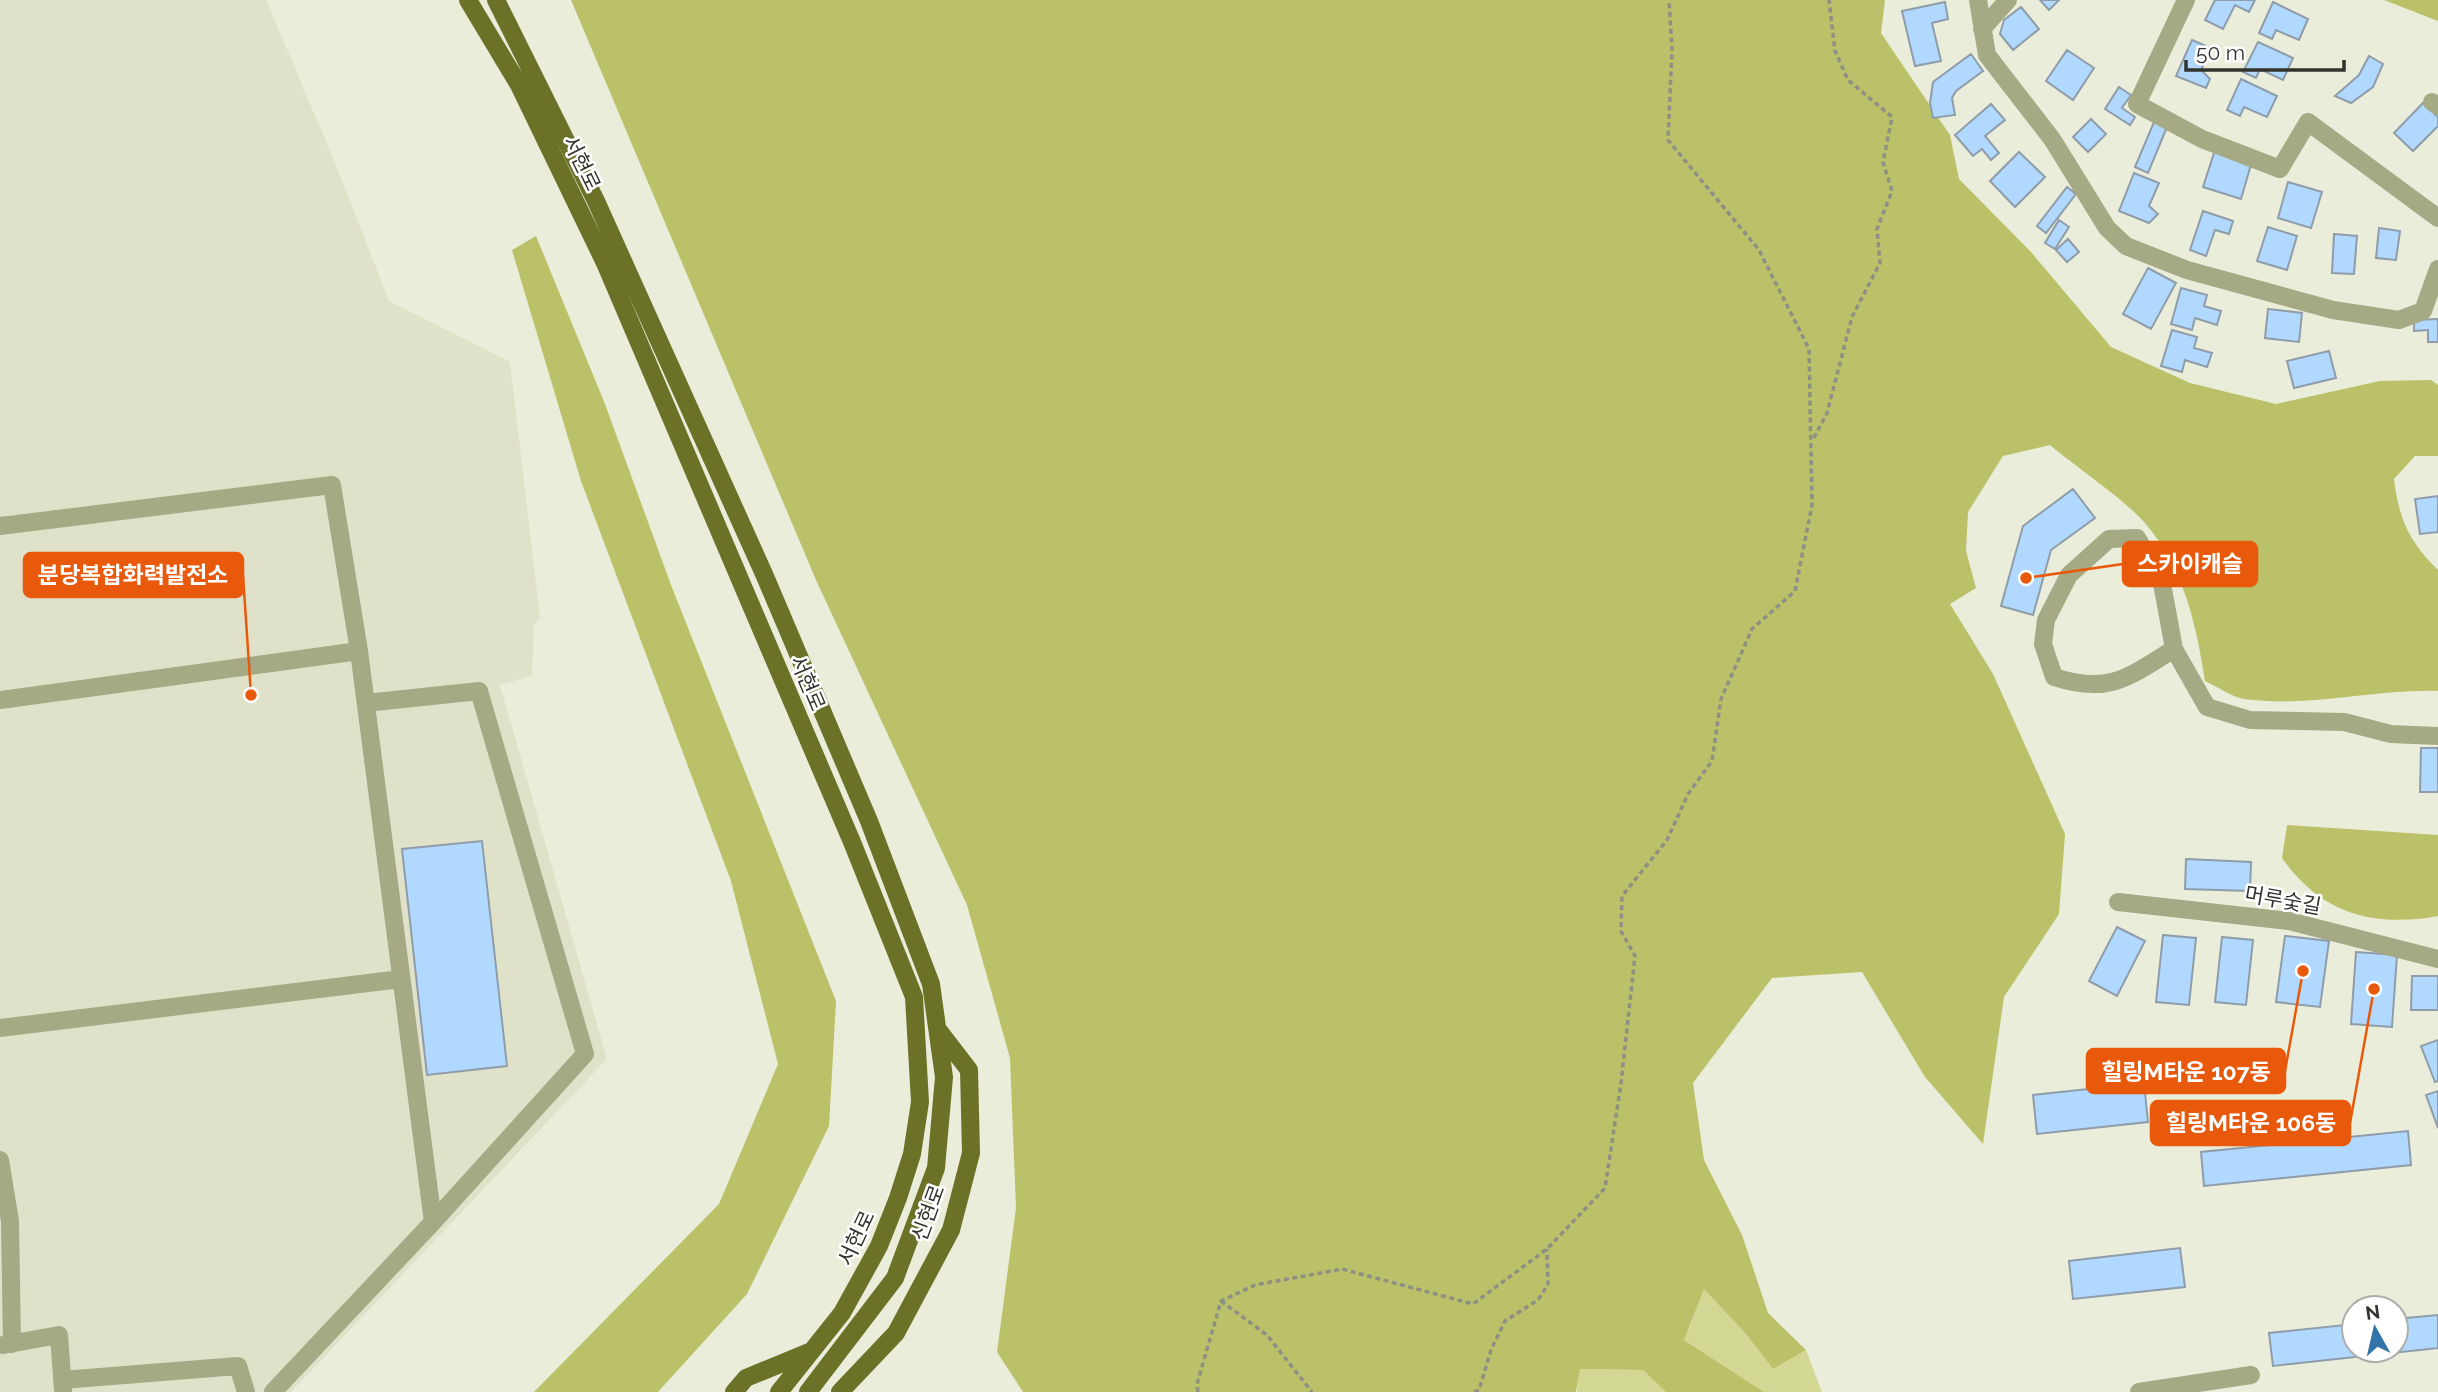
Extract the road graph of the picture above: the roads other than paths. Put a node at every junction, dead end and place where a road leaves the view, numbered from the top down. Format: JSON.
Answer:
{"nodes":[{"id":1,"x":468,"y":0,"type":"edge"},
{"id":2,"x":496,"y":0,"type":"edge"},
{"id":3,"x":1978,"y":0,"type":"edge"},
{"id":4,"x":2008,"y":0,"type":"edge"},
{"id":5,"x":2186,"y":0,"type":"edge"},
{"id":6,"x":1982,"y":29,"type":"junction"},
{"id":7,"x":2438,"y":218,"type":"edge"},
{"id":8,"x":2438,"y":270,"type":"edge"},
{"id":9,"x":0,"y":526,"type":"edge"},
{"id":10,"x":2174,"y":649,"type":"junction"},
{"id":11,"x":359,"y":651,"type":"junction"},
{"id":12,"x":0,"y":700,"type":"edge"},
{"id":13,"x":366,"y":703,"type":"junction"},
{"id":14,"x":2438,"y":737,"type":"edge"},
{"id":15,"x":2118,"y":902,"type":"dead end"},
{"id":16,"x":2438,"y":959,"type":"edge"},
{"id":17,"x":401,"y":979,"type":"junction"},
{"id":18,"x":0,"y":1028,"type":"edge"},
{"id":19,"x":937,"y":1029,"type":"junction"},
{"id":20,"x":0,"y":1160,"type":"edge"},
{"id":21,"x":433,"y":1222,"type":"junction"},
{"id":22,"x":6,"y":1345,"type":"edge"},
{"id":23,"x":809,"y":1352,"type":"junction"},
{"id":24,"x":2251,"y":1375,"type":"dead end"},
{"id":25,"x":62,"y":1386,"type":"edge"},
{"id":26,"x":246,"y":1392,"type":"edge"},
{"id":27,"x":273,"y":1392,"type":"edge"},
{"id":28,"x":734,"y":1392,"type":"edge"},
{"id":29,"x":779,"y":1392,"type":"edge"},
{"id":30,"x":808,"y":1392,"type":"edge"},
{"id":31,"x":840,"y":1392,"type":"edge"},
{"id":32,"x":2138,"y":1392,"type":"edge"}],
"edges":[{"from":1,"to":23,"type":"main road","name":"서현로"},
{"from":2,"to":19,"type":"main road","name":"서현로"},
{"from":3,"to":6,"type":"street"},
{"from":4,"to":6,"type":"street"},
{"from":5,"to":7,"type":"street"},
{"from":6,"to":8,"type":"street"},
{"from":9,"to":11,"type":"street"},
{"from":10,"to":10,"type":"street"},
{"from":10,"to":14,"type":"street"},
{"from":11,"to":12,"type":"street"},
{"from":11,"to":13,"type":"street"},
{"from":13,"to":17,"type":"street"},
{"from":13,"to":21,"type":"street"},
{"from":15,"to":16,"type":"street","name":"머루숯길"},
{"from":17,"to":18,"type":"street"},
{"from":17,"to":21,"type":"street"},
{"from":19,"to":30,"type":"main road","name":"서현로"},
{"from":19,"to":31,"type":"main road","name":"신현로"},
{"from":20,"to":22,"type":"street"},
{"from":21,"to":27,"type":"street"},
{"from":22,"to":25,"type":"street"},
{"from":23,"to":28,"type":"main road"},
{"from":23,"to":29,"type":"main road","name":"서현로"},
{"from":24,"to":32,"type":"street"},
{"from":25,"to":26,"type":"street"}]}
